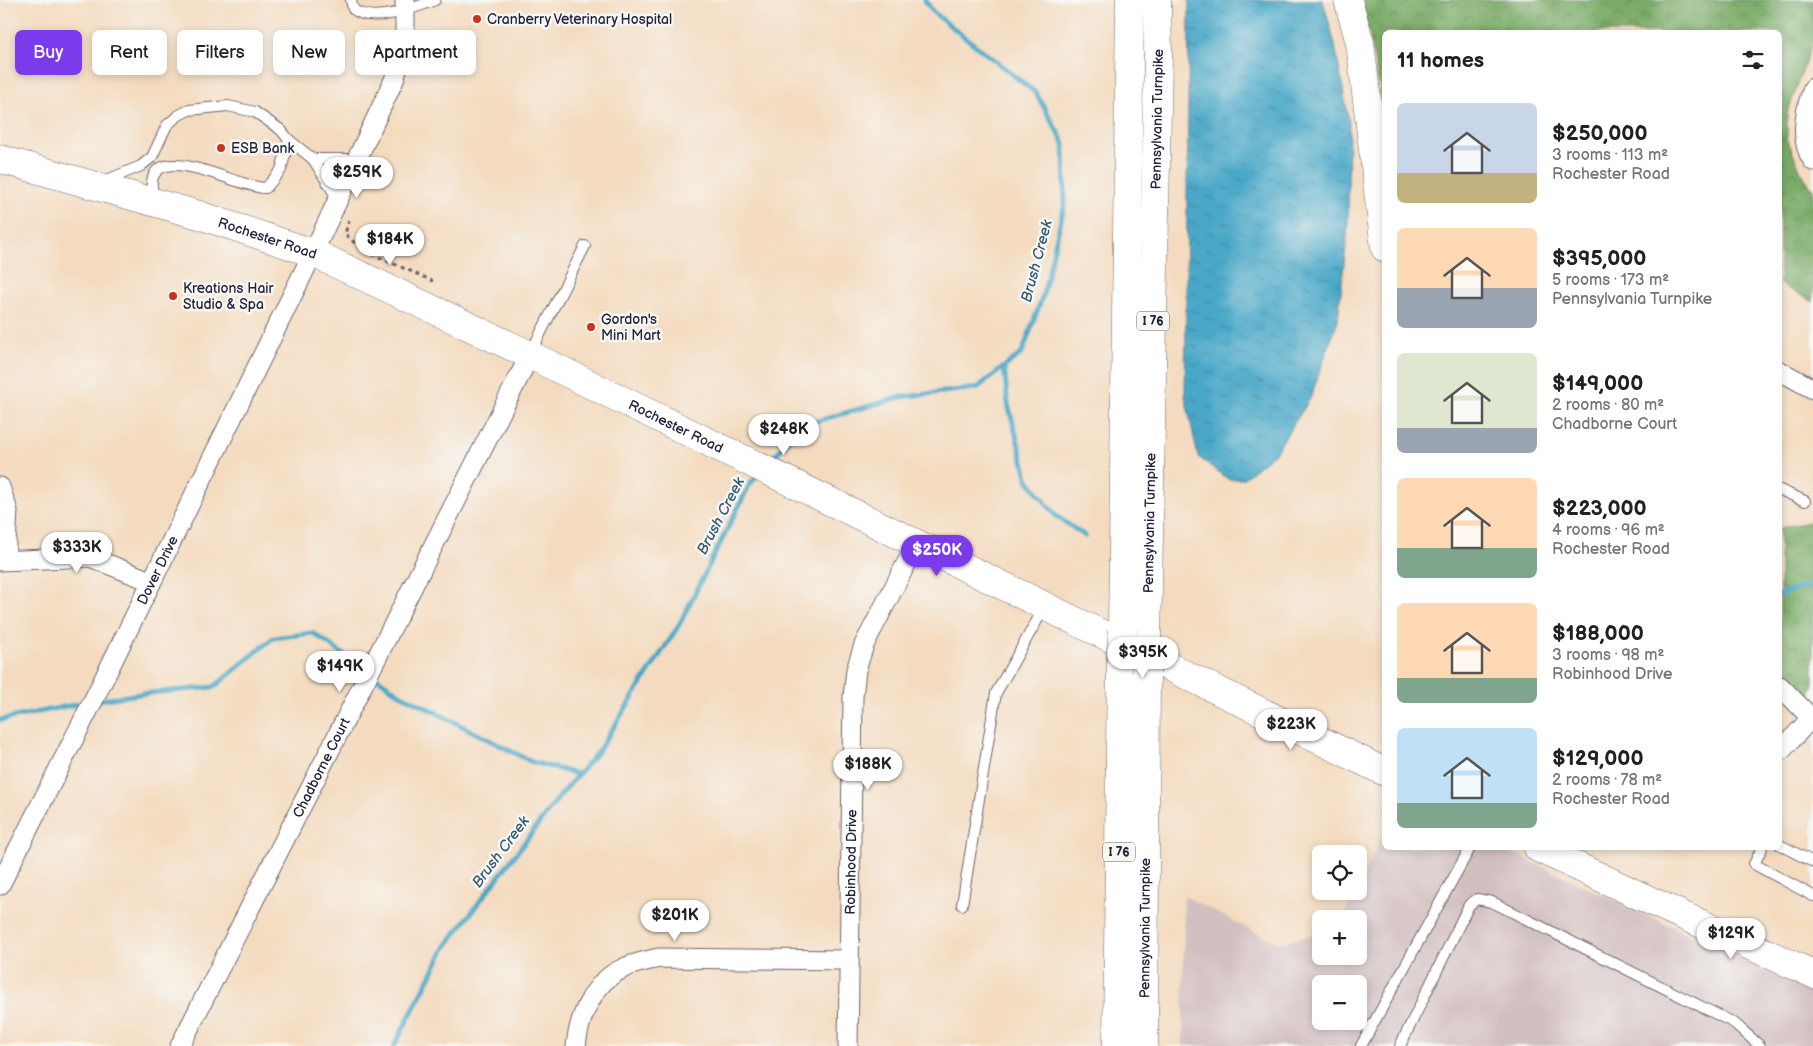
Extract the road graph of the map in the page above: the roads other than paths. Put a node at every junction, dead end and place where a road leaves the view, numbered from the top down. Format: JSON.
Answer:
{"nodes":[{"id":1,"x":351,"y":0,"type":"edge"},
{"id":2,"x":435,"y":0,"type":"edge"},
{"id":3,"x":1130,"y":0,"type":"edge"},
{"id":4,"x":1157,"y":0,"type":"edge"},
{"id":5,"x":1348,"y":0,"type":"edge"},
{"id":6,"x":405,"y":5,"type":"edge"},
{"id":7,"x":1813,"y":88,"type":"edge"},
{"id":8,"x":1809,"y":135,"type":"edge"},
{"id":9,"x":289,"y":140,"type":"junction"},
{"id":10,"x":358,"y":158,"type":"junction"},
{"id":11,"x":0,"y":159,"type":"edge"},
{"id":12,"x":313,"y":159,"type":"junction"},
{"id":13,"x":1813,"y":161,"type":"edge"},
{"id":14,"x":94,"y":186,"type":"junction"},
{"id":15,"x":338,"y":199,"type":"junction"},
{"id":16,"x":154,"y":202,"type":"junction"},
{"id":17,"x":1382,"y":223,"type":"edge"},
{"id":18,"x":585,"y":246,"type":"dead end"},
{"id":19,"x":313,"y":253,"type":"junction"},
{"id":20,"x":530,"y":355,"type":"junction"},
{"id":21,"x":1782,"y":372,"type":"edge"},
{"id":22,"x":1813,"y":389,"type":"edge"},
{"id":23,"x":0,"y":487,"type":"edge"},
{"id":24,"x":1782,"y":491,"type":"edge"},
{"id":25,"x":1805,"y":501,"type":"dead end"},
{"id":26,"x":917,"y":543,"type":"junction"},
{"id":27,"x":3,"y":560,"type":"edge"},
{"id":28,"x":150,"y":581,"type":"junction"},
{"id":29,"x":1044,"y":607,"type":"junction"},
{"id":30,"x":1782,"y":688,"type":"edge"},
{"id":31,"x":1812,"y":719,"type":"edge"},
{"id":32,"x":1782,"y":750,"type":"edge"},
{"id":33,"x":1382,"y":771,"type":"edge"},
{"id":34,"x":1782,"y":846,"type":"edge"},
{"id":35,"x":1469,"y":850,"type":"edge"},
{"id":36,"x":1542,"y":850,"type":"edge"},
{"id":37,"x":1761,"y":850,"type":"edge"},
{"id":38,"x":1813,"y":862,"type":"edge"},
{"id":39,"x":0,"y":885,"type":"edge"},
{"id":40,"x":1813,"y":896,"type":"edge"},
{"id":41,"x":962,"y":905,"type":"dead end"},
{"id":42,"x":848,"y":960,"type":"junction"},
{"id":43,"x":1813,"y":974,"type":"edge"},
{"id":44,"x":180,"y":1046,"type":"edge"},
{"id":45,"x":576,"y":1046,"type":"edge"},
{"id":46,"x":848,"y":1046,"type":"edge"},
{"id":47,"x":1117,"y":1046,"type":"edge"},
{"id":48,"x":1144,"y":1046,"type":"edge"},
{"id":49,"x":1361,"y":1046,"type":"edge"},
{"id":50,"x":1400,"y":1046,"type":"edge"},
{"id":51,"x":1760,"y":1046,"type":"edge"}],
"edges":[{"from":1,"to":6,"type":"lane"},
{"from":2,"to":6,"type":"lane"},
{"from":3,"to":47,"type":"main road","name":"Pennsylvania Turnpike","number":"I 76","bridge":true},
{"from":4,"to":48,"type":"main road","name":"Pennsylvania Turnpike","number":"I 76","bridge":true},
{"from":5,"to":17,"type":"main road"},
{"from":6,"to":10,"type":"street","name":"Dover Drive"},
{"from":7,"to":8,"type":"street"},
{"from":8,"to":13,"type":"street"},
{"from":9,"to":12,"type":"lane"},
{"from":9,"to":14,"type":"lane"},
{"from":9,"to":16,"type":"lane"},
{"from":10,"to":12,"type":"lane"},
{"from":10,"to":15,"type":"street","name":"Dover Drive"},
{"from":11,"to":14,"type":"main road","name":"Rochester Road"},
{"from":12,"to":15,"type":"lane"},
{"from":14,"to":16,"type":"main road","name":"Rochester Road"},
{"from":15,"to":19,"type":"street","name":"Dover Drive"},
{"from":16,"to":19,"type":"main road","name":"Rochester Road"},
{"from":18,"to":20,"type":"lane"},
{"from":19,"to":20,"type":"main road","name":"Rochester Road"},
{"from":19,"to":28,"type":"street","name":"Dover Drive"},
{"from":20,"to":26,"type":"main road","name":"Rochester Road"},
{"from":20,"to":44,"type":"street","name":"Chadborne Court"},
{"from":21,"to":22,"type":"street"},
{"from":23,"to":27,"type":"street"},
{"from":24,"to":25,"type":"lane"},
{"from":26,"to":29,"type":"main road","name":"Rochester Road"},
{"from":26,"to":42,"type":"street","name":"Robinhood Drive"},
{"from":27,"to":28,"type":"street"},
{"from":28,"to":39,"type":"street","name":"Dover Drive"},
{"from":29,"to":33,"type":"main road","name":"Rochester Road"},
{"from":29,"to":41,"type":"lane"},
{"from":30,"to":31,"type":"street"},
{"from":31,"to":32,"type":"street"},
{"from":34,"to":38,"type":"lane"},
{"from":35,"to":49,"type":"lane"},
{"from":36,"to":43,"type":"main road"},
{"from":37,"to":40,"type":"lane"},
{"from":42,"to":45,"type":"street"},
{"from":42,"to":46,"type":"street","name":"Robinhood Drive"},
{"from":50,"to":51,"type":"lane"}]}
